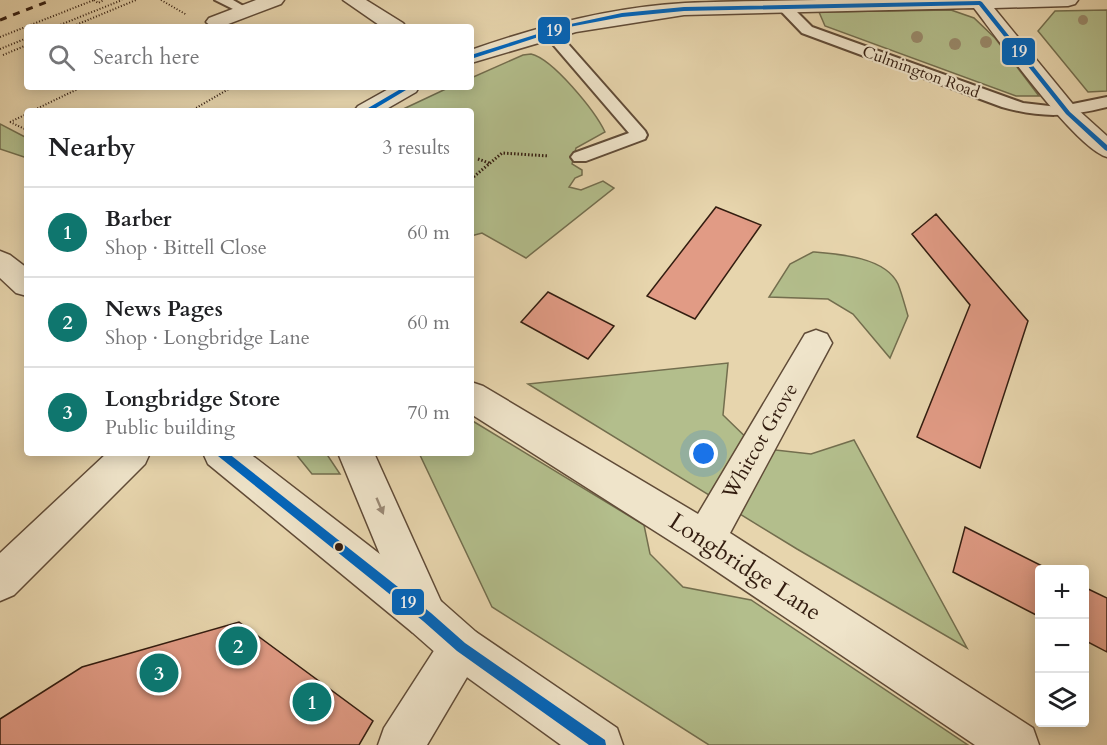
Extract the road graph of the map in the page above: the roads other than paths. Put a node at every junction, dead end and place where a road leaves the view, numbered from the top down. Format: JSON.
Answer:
{"nodes":[{"id":1,"x":222,"y":0,"type":"edge"},
{"id":2,"x":274,"y":0,"type":"edge"},
{"id":3,"x":353,"y":0,"type":"edge"},
{"id":4,"x":1068,"y":0,"type":"edge"},
{"id":5,"x":872,"y":2,"type":"edge"},
{"id":6,"x":980,"y":3,"type":"junction"},
{"id":7,"x":784,"y":7,"type":"junction"},
{"id":8,"x":616,"y":8,"type":"edge"},
{"id":9,"x":245,"y":11,"type":"junction"},
{"id":10,"x":216,"y":22,"type":"dead end"},
{"id":11,"x":391,"y":24,"type":"edge"},
{"id":12,"x":549,"y":31,"type":"junction"},
{"id":13,"x":474,"y":56,"type":"edge"},
{"id":14,"x":403,"y":90,"type":"edge"},
{"id":15,"x":1107,"y":102,"type":"edge"},
{"id":16,"x":371,"y":108,"type":"edge"},
{"id":17,"x":1068,"y":113,"type":"junction"},
{"id":18,"x":1107,"y":149,"type":"edge"},
{"id":19,"x":580,"y":157,"type":"road end"},
{"id":20,"x":0,"y":263,"type":"edge"},
{"id":21,"x":24,"y":283,"type":"edge"},
{"id":22,"x":816,"y":343,"type":"dead end"},
{"id":23,"x":474,"y":398,"type":"edge"},
{"id":24,"x":129,"y":456,"type":"edge"},
{"id":25,"x":225,"y":456,"type":"edge"},
{"id":26,"x":357,"y":456,"type":"edge"},
{"id":27,"x":705,"y":540,"type":"junction"},
{"id":28,"x":0,"y":580,"type":"edge"},
{"id":29,"x":428,"y":617,"type":"junction"},
{"id":30,"x":461,"y":647,"type":"junction"},
{"id":31,"x":401,"y":745,"type":"edge"},
{"id":32,"x":600,"y":745,"type":"edge"},
{"id":33,"x":1016,"y":745,"type":"edge"}],
"edges":[{"from":1,"to":9,"type":"lane"},
{"from":2,"to":9,"type":"street"},
{"from":3,"to":11,"type":"street"},
{"from":4,"to":6,"type":"street"},
{"from":5,"to":6,"type":"street"},
{"from":5,"to":7,"type":"street"},
{"from":6,"to":17,"type":"street"},
{"from":7,"to":8,"type":"street"},
{"from":7,"to":17,"type":"lane","name":"Culmington Road"},
{"from":8,"to":12,"type":"street"},
{"from":9,"to":10,"type":"street"},
{"from":12,"to":13,"type":"street"},
{"from":12,"to":19,"type":"lane"},
{"from":14,"to":16,"type":"street"},
{"from":15,"to":17,"type":"lane","name":"Culmington Road"},
{"from":17,"to":18,"type":"street"},
{"from":20,"to":21,"type":"street"},
{"from":22,"to":27,"type":"street","name":"Whitcot Grove"},
{"from":23,"to":27,"type":"street","name":"Longbridge Lane"},
{"from":24,"to":28,"type":"street"},
{"from":25,"to":29,"type":"street"},
{"from":26,"to":29,"type":"street","one_way":true},
{"from":27,"to":33,"type":"street","name":"Longbridge Lane"},
{"from":29,"to":30,"type":"street"},
{"from":30,"to":31,"type":"street"},
{"from":30,"to":32,"type":"street"}]}
